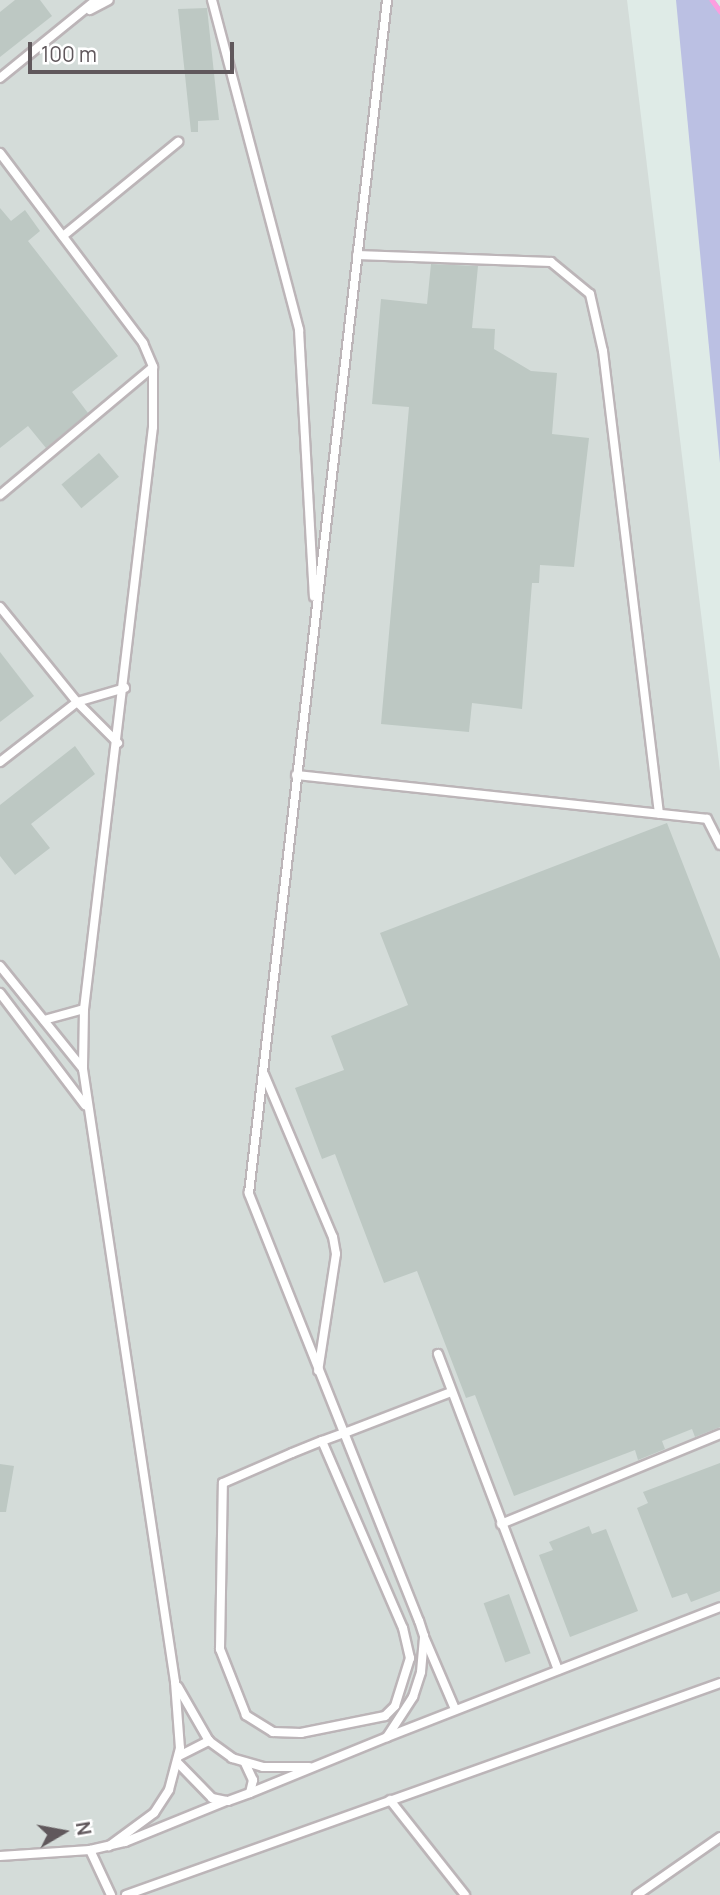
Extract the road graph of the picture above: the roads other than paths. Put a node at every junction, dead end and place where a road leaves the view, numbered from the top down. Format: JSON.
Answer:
{"nodes":[{"id":1,"x":96,"y":0,"type":"edge"},
{"id":2,"x":109,"y":0,"type":"edge"},
{"id":3,"x":212,"y":0,"type":"edge"},
{"id":4,"x":387,"y":0,"type":"edge"},
{"id":5,"x":63,"y":25,"type":"junction"},
{"id":6,"x":0,"y":78,"type":"edge"},
{"id":7,"x":178,"y":142,"type":"dead end"},
{"id":8,"x":0,"y":153,"type":"edge"},
{"id":9,"x":63,"y":236,"type":"junction"},
{"id":10,"x":357,"y":255,"type":"junction"},
{"id":11,"x":153,"y":368,"type":"junction"},
{"id":12,"x":0,"y":495,"type":"edge"},
{"id":13,"x":0,"y":607,"type":"edge"},
{"id":14,"x":316,"y":611,"type":"junction"},
{"id":15,"x":125,"y":688,"type":"junction"},
{"id":16,"x":77,"y":702,"type":"junction"},
{"id":17,"x":118,"y":743,"type":"junction"},
{"id":18,"x":0,"y":762,"type":"edge"},
{"id":19,"x":296,"y":775,"type":"junction"},
{"id":20,"x":659,"y":814,"type":"junction"},
{"id":21,"x":720,"y":845,"type":"edge"},
{"id":22,"x":0,"y":965,"type":"edge"},
{"id":23,"x":0,"y":993,"type":"edge"},
{"id":24,"x":85,"y":1009,"type":"junction"},
{"id":25,"x":44,"y":1020,"type":"junction"},
{"id":26,"x":83,"y":1069,"type":"junction"},
{"id":27,"x":263,"y":1072,"type":"junction"},
{"id":28,"x":86,"y":1105,"type":"junction"},
{"id":29,"x":438,"y":1354,"type":"dead end"},
{"id":30,"x":318,"y":1373,"type":"junction"},
{"id":31,"x":452,"y":1392,"type":"junction"},
{"id":32,"x":347,"y":1432,"type":"junction"},
{"id":33,"x":720,"y":1434,"type":"edge"},
{"id":34,"x":322,"y":1441,"type":"junction"},
{"id":35,"x":501,"y":1524,"type":"junction"},
{"id":36,"x":720,"y":1607,"type":"edge"},
{"id":37,"x":419,"y":1621,"type":"junction"},
{"id":38,"x":403,"y":1628,"type":"junction"},
{"id":39,"x":424,"y":1636,"type":"junction"},
{"id":40,"x":558,"y":1670,"type":"junction"},
{"id":41,"x":175,"y":1682,"type":"junction"},
{"id":42,"x":720,"y":1683,"type":"edge"},
{"id":43,"x":455,"y":1709,"type":"junction"},
{"id":44,"x":387,"y":1737,"type":"junction"},
{"id":45,"x":209,"y":1741,"type":"junction"},
{"id":46,"x":178,"y":1759,"type":"junction"},
{"id":47,"x":245,"y":1763,"type":"junction"},
{"id":48,"x":314,"y":1766,"type":"junction"},
{"id":49,"x":250,"y":1793,"type":"junction"},
{"id":50,"x":390,"y":1800,"type":"junction"},
{"id":51,"x":228,"y":1801,"type":"junction"},
{"id":52,"x":720,"y":1837,"type":"edge"},
{"id":53,"x":109,"y":1846,"type":"junction"},
{"id":54,"x":90,"y":1850,"type":"junction"},
{"id":55,"x":0,"y":1856,"type":"edge"},
{"id":56,"x":111,"y":1895,"type":"edge"},
{"id":57,"x":127,"y":1895,"type":"edge"},
{"id":58,"x":465,"y":1895,"type":"edge"},
{"id":59,"x":637,"y":1895,"type":"edge"}],
"edges":[{"from":1,"to":5,"type":"lane"},
{"from":2,"to":5,"type":"lane"},
{"from":3,"to":14,"type":"lane"},
{"from":4,"to":10,"type":"lane"},
{"from":5,"to":6,"type":"lane"},
{"from":7,"to":9,"type":"lane"},
{"from":8,"to":9,"type":"lane"},
{"from":9,"to":11,"type":"lane"},
{"from":10,"to":14,"type":"lane"},
{"from":10,"to":20,"type":"lane"},
{"from":11,"to":12,"type":"lane"},
{"from":11,"to":15,"type":"lane"},
{"from":13,"to":16,"type":"lane"},
{"from":14,"to":19,"type":"lane"},
{"from":15,"to":16,"type":"lane"},
{"from":15,"to":17,"type":"lane"},
{"from":16,"to":17,"type":"lane"},
{"from":16,"to":18,"type":"lane"},
{"from":17,"to":24,"type":"lane"},
{"from":19,"to":20,"type":"lane"},
{"from":19,"to":27,"type":"lane"},
{"from":20,"to":21,"type":"lane"},
{"from":22,"to":25,"type":"lane"},
{"from":23,"to":28,"type":"lane"},
{"from":24,"to":25,"type":"lane"},
{"from":24,"to":26,"type":"lane"},
{"from":25,"to":26,"type":"lane"},
{"from":26,"to":28,"type":"lane"},
{"from":27,"to":30,"type":"lane"},
{"from":27,"to":30,"type":"lane"},
{"from":28,"to":41,"type":"lane"},
{"from":29,"to":31,"type":"lane"},
{"from":30,"to":32,"type":"lane"},
{"from":31,"to":32,"type":"lane"},
{"from":31,"to":35,"type":"lane"},
{"from":32,"to":34,"type":"lane"},
{"from":32,"to":37,"type":"lane"},
{"from":33,"to":35,"type":"lane"},
{"from":34,"to":38,"type":"lane"},
{"from":34,"to":38,"type":"lane"},
{"from":35,"to":40,"type":"lane"},
{"from":36,"to":40,"type":"lane"},
{"from":37,"to":38,"type":"lane"},
{"from":37,"to":39,"type":"lane"},
{"from":39,"to":43,"type":"lane"},
{"from":39,"to":44,"type":"lane"},
{"from":40,"to":43,"type":"lane"},
{"from":41,"to":45,"type":"lane"},
{"from":41,"to":46,"type":"lane"},
{"from":42,"to":50,"type":"lane"},
{"from":43,"to":44,"type":"lane"},
{"from":44,"to":48,"type":"lane"},
{"from":45,"to":46,"type":"lane"},
{"from":45,"to":47,"type":"lane"},
{"from":46,"to":51,"type":"lane"},
{"from":46,"to":53,"type":"lane"},
{"from":47,"to":48,"type":"lane"},
{"from":47,"to":49,"type":"lane"},
{"from":48,"to":49,"type":"lane"},
{"from":49,"to":51,"type":"lane"},
{"from":50,"to":57,"type":"lane"},
{"from":50,"to":58,"type":"lane"},
{"from":51,"to":53,"type":"lane"},
{"from":52,"to":59,"type":"lane"},
{"from":53,"to":54,"type":"lane"},
{"from":54,"to":55,"type":"lane"},
{"from":54,"to":56,"type":"lane"}]}
